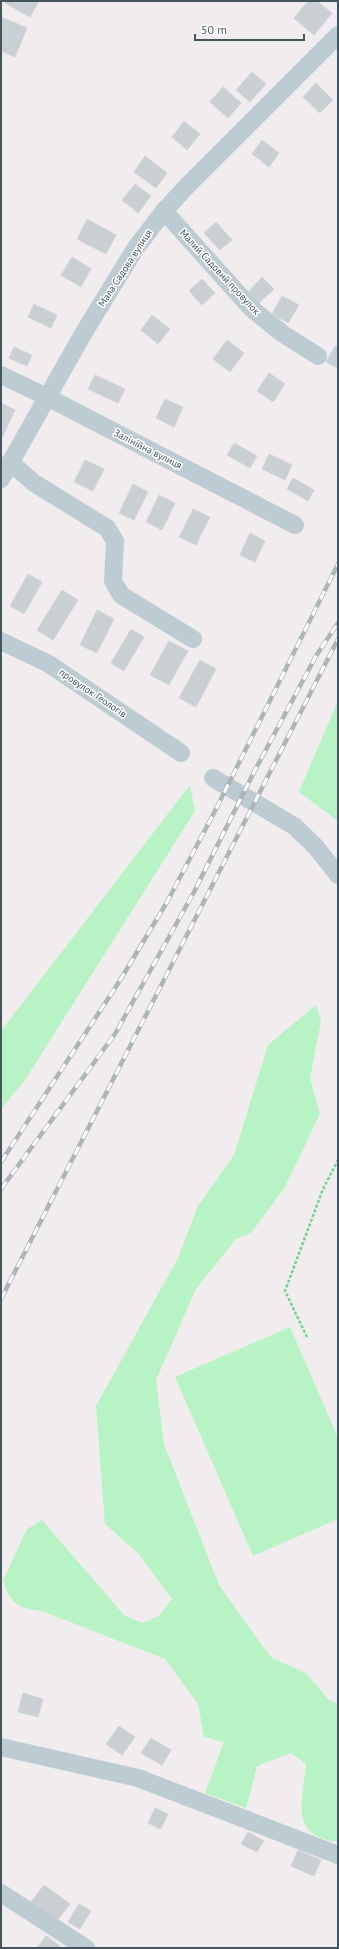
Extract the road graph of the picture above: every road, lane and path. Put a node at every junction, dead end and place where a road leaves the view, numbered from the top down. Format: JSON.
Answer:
{"nodes":[{"id":1,"x":338,"y":35,"type":"edge"},
{"id":2,"x":164,"y":212,"type":"junction"},
{"id":3,"x":318,"y":356,"type":"dead end"},
{"id":4,"x":1,"y":375,"type":"edge"},
{"id":5,"x":47,"y":397,"type":"junction"},
{"id":6,"x":10,"y":462,"type":"junction"},
{"id":7,"x":1,"y":479,"type":"edge"},
{"id":8,"x":295,"y":525,"type":"dead end"},
{"id":9,"x":193,"y":639,"type":"dead end"},
{"id":10,"x":1,"y":641,"type":"edge"},
{"id":11,"x":181,"y":753,"type":"dead end"},
{"id":12,"x":213,"y":778,"type":"dead end"},
{"id":13,"x":338,"y":875,"type":"edge"},
{"id":14,"x":338,"y":1160,"type":"edge"},
{"id":15,"x":308,"y":1337,"type":"dead end"},
{"id":16,"x":1,"y":1747,"type":"edge"},
{"id":17,"x":338,"y":1855,"type":"edge"},
{"id":18,"x":1,"y":1894,"type":"edge"},
{"id":19,"x":86,"y":1948,"type":"edge"}],
"edges":[{"from":1,"to":2,"type":"street","name":"Мала Садова вулиця"},
{"from":2,"to":3,"type":"street","name":"Малий Садовий провулок"},
{"from":2,"to":5,"type":"street","name":"Мала Садова вулиця"},
{"from":4,"to":5,"type":"street","name":"Залінійна вулиця"},
{"from":5,"to":6,"type":"street","name":"Мала Садова вулиця"},
{"from":5,"to":8,"type":"street","name":"Залінійна вулиця"},
{"from":6,"to":7,"type":"street","name":"Мала Садова вулиця"},
{"from":6,"to":9,"type":"street"},
{"from":10,"to":11,"type":"street","name":"провулок Геологів"},
{"from":12,"to":13,"type":"street"},
{"from":14,"to":15,"type":"path"},
{"from":16,"to":17,"type":"street"},
{"from":18,"to":19,"type":"street"}]}
